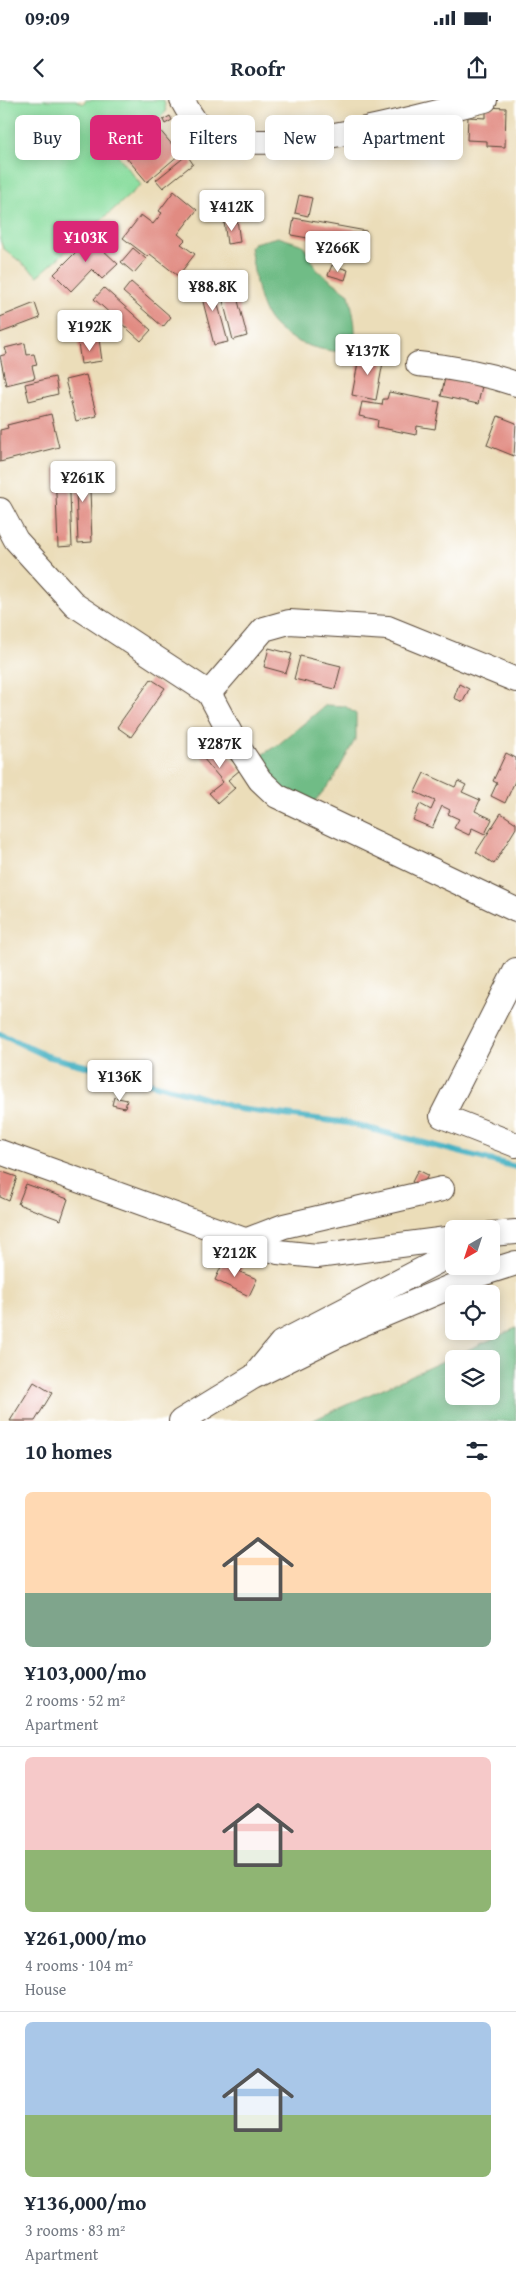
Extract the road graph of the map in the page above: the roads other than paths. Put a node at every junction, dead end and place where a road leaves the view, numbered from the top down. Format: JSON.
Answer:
{"nodes":[{"id":1,"x":182,"y":100,"type":"edge"},
{"id":2,"x":485,"y":100,"type":"edge"},
{"id":3,"x":418,"y":364,"type":"dead end"},
{"id":4,"x":516,"y":384,"type":"edge"},
{"id":5,"x":0,"y":510,"type":"edge"},
{"id":6,"x":516,"y":680,"type":"edge"},
{"id":7,"x":209,"y":693,"type":"junction"},
{"id":8,"x":516,"y":910,"type":"edge"},
{"id":9,"x":516,"y":970,"type":"edge"},
{"id":10,"x":516,"y":1145,"type":"edge"},
{"id":11,"x":0,"y":1152,"type":"edge"},
{"id":12,"x":442,"y":1189,"type":"dead end"},
{"id":13,"x":516,"y":1232,"type":"edge"},
{"id":14,"x":500,"y":1233,"type":"edge"},
{"id":15,"x":445,"y":1239,"type":"edge"},
{"id":16,"x":245,"y":1241,"type":"junction"},
{"id":17,"x":445,"y":1258,"type":"edge"},
{"id":18,"x":516,"y":1264,"type":"edge"},
{"id":19,"x":253,"y":1377,"type":"junction"},
{"id":20,"x":181,"y":1421,"type":"edge"}],
"edges":[{"from":1,"to":2,"type":"street"},
{"from":3,"to":4,"type":"street"},
{"from":5,"to":7,"type":"street"},
{"from":6,"to":7,"type":"street"},
{"from":7,"to":8,"type":"street"},
{"from":9,"to":10,"type":"street"},
{"from":11,"to":16,"type":"street"},
{"from":12,"to":16,"type":"street"},
{"from":13,"to":14,"type":"street"},
{"from":15,"to":16,"type":"street"},
{"from":17,"to":19,"type":"street"},
{"from":18,"to":19,"type":"street"},
{"from":19,"to":20,"type":"street"}]}
